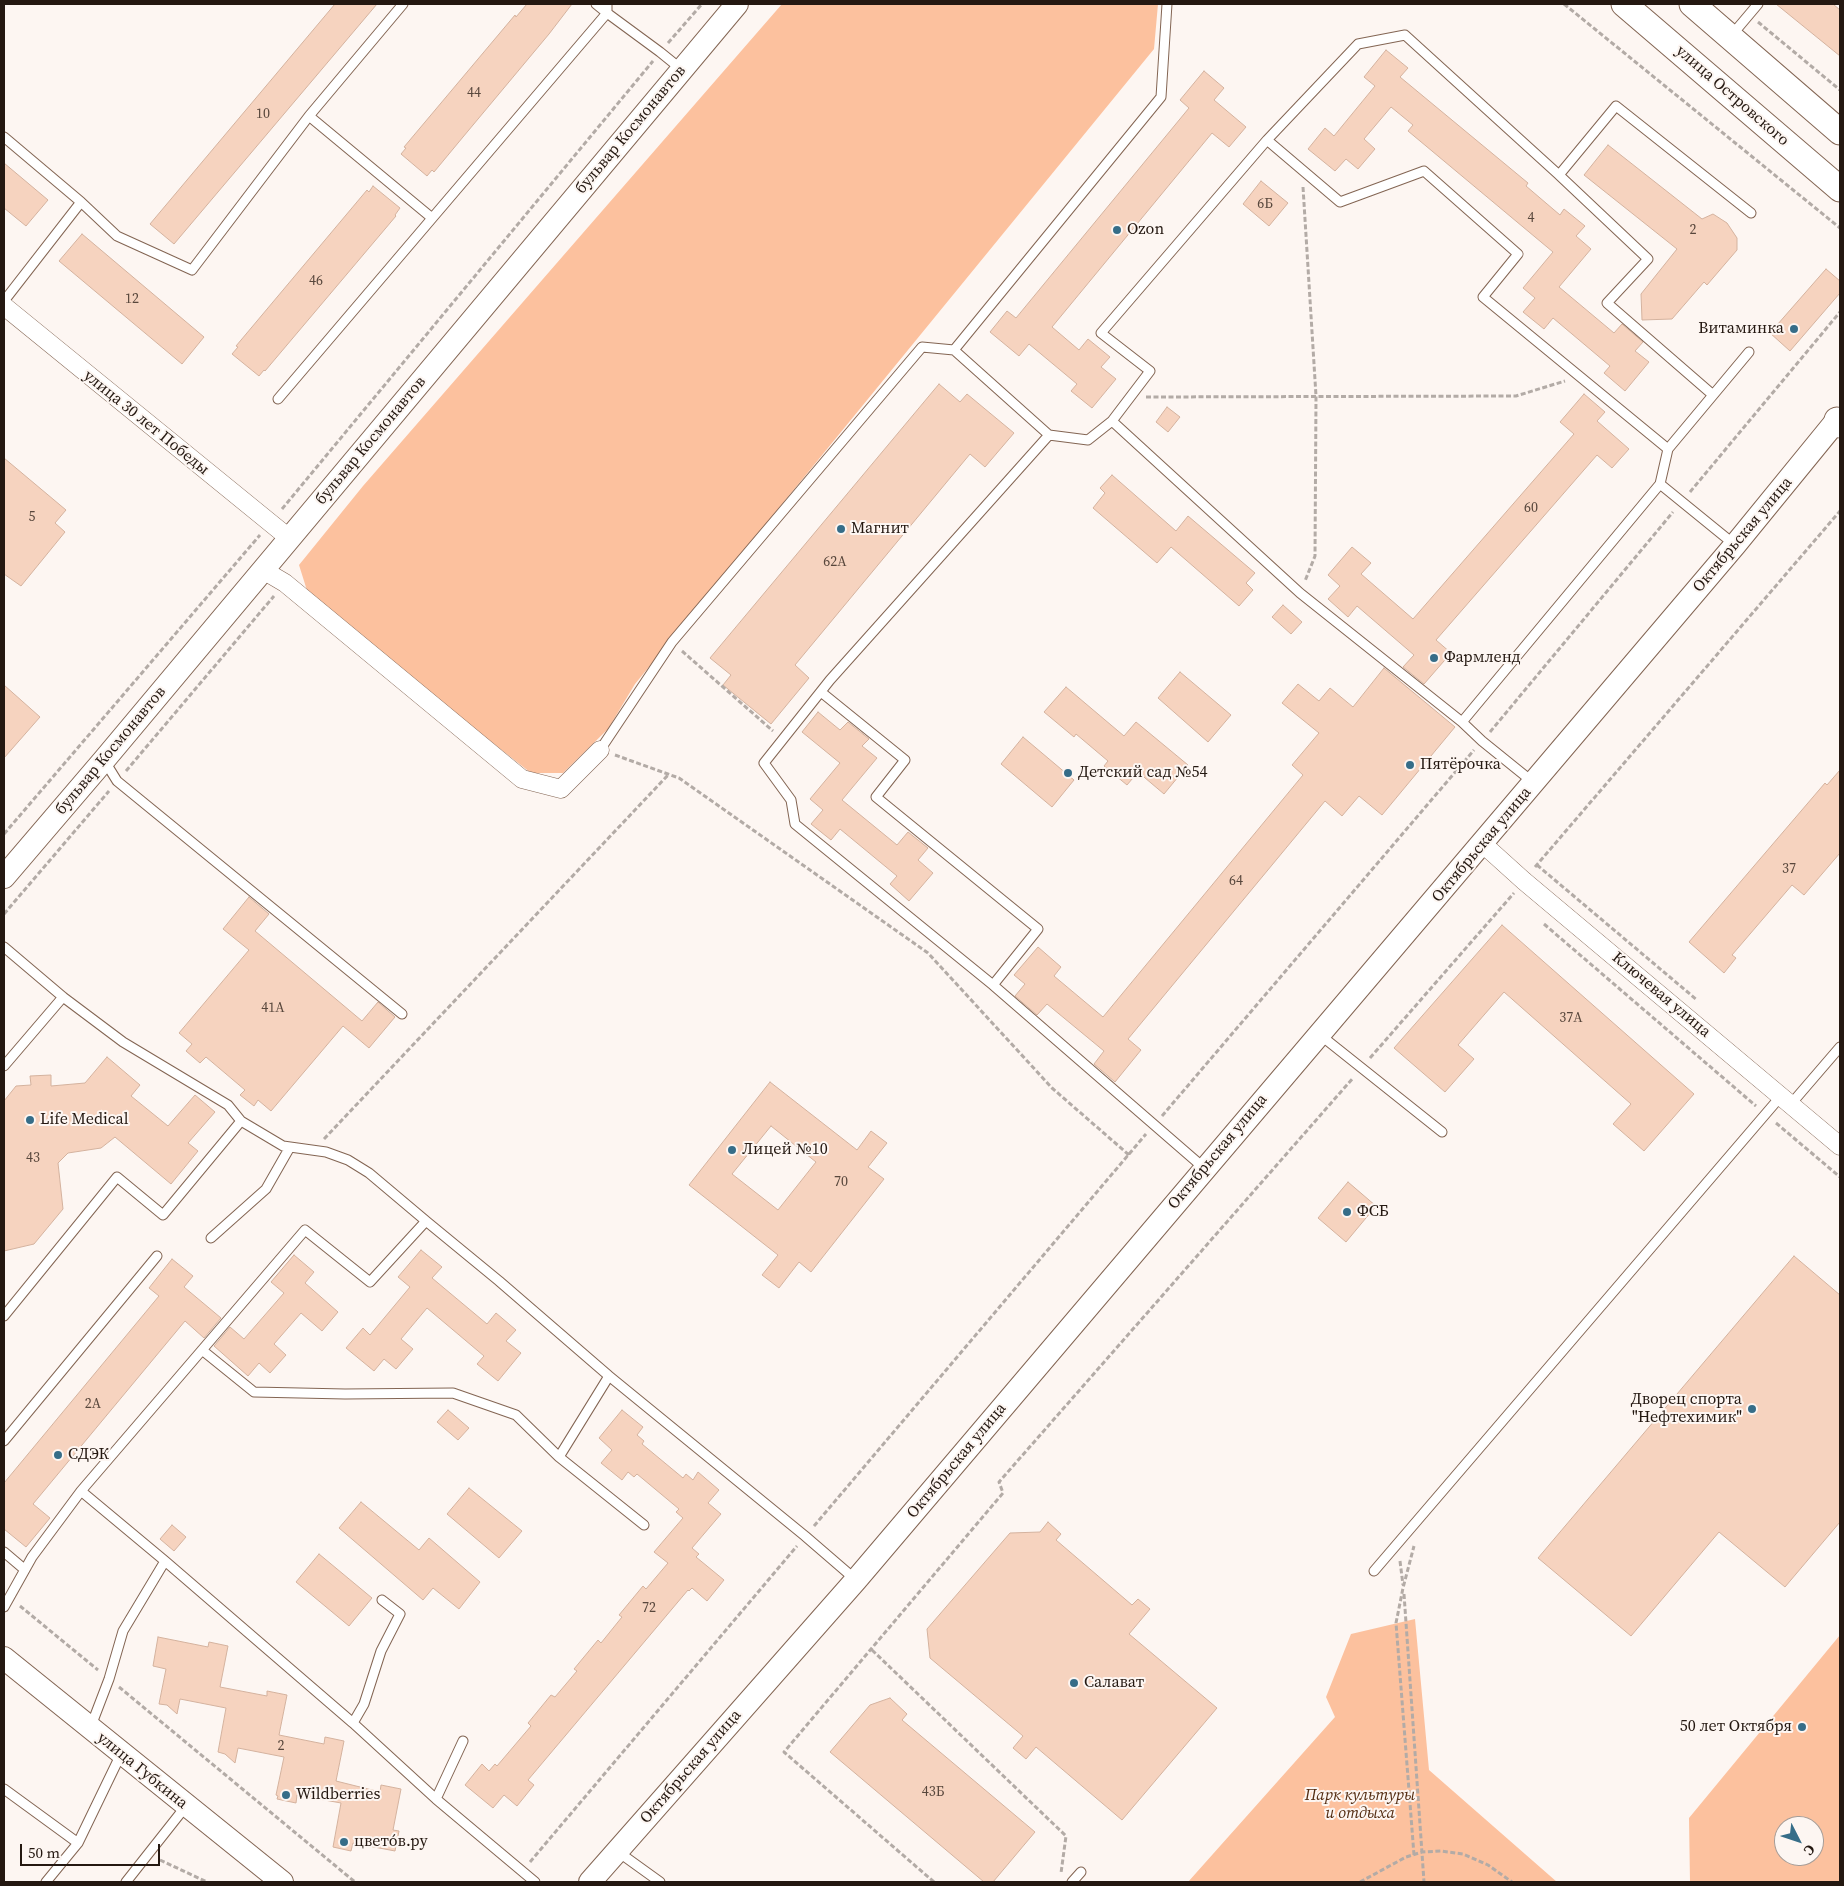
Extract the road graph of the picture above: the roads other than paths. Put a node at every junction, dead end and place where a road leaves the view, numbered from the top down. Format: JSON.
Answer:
{"nodes":[{"id":1,"x":403,"y":4,"type":"edge"},
{"id":2,"x":596,"y":4,"type":"edge"},
{"id":3,"x":737,"y":4,"type":"edge"},
{"id":4,"x":1167,"y":4,"type":"edge"},
{"id":5,"x":1624,"y":4,"type":"edge"},
{"id":6,"x":1692,"y":4,"type":"edge"},
{"id":7,"x":1758,"y":4,"type":"edge"},
{"id":8,"x":607,"y":8,"type":"edge"},
{"id":9,"x":1731,"y":36,"type":"junction"},
{"id":10,"x":681,"y":70,"type":"junction"},
{"id":11,"x":309,"y":116,"type":"junction"},
{"id":12,"x":1840,"y":132,"type":"edge"},
{"id":13,"x":4,"y":136,"type":"edge"},
{"id":14,"x":1267,"y":140,"type":"junction"},
{"id":15,"x":1559,"y":175,"type":"junction"},
{"id":16,"x":1840,"y":189,"type":"edge"},
{"id":17,"x":81,"y":202,"type":"junction"},
{"id":18,"x":1751,"y":212,"type":"dead end"},
{"id":19,"x":432,"y":218,"type":"junction"},
{"id":20,"x":4,"y":301,"type":"edge"},
{"id":21,"x":4,"y":306,"type":"edge"},
{"id":22,"x":954,"y":350,"type":"junction"},
{"id":23,"x":1749,"y":352,"type":"dead end"},
{"id":24,"x":1713,"y":395,"type":"junction"},
{"id":25,"x":278,"y":399,"type":"dead end"},
{"id":26,"x":1112,"y":421,"type":"junction"},
{"id":27,"x":1839,"y":421,"type":"edge"},
{"id":28,"x":1049,"y":435,"type":"junction"},
{"id":29,"x":1668,"y":449,"type":"junction"},
{"id":30,"x":1660,"y":484,"type":"junction"},
{"id":31,"x":289,"y":538,"type":"junction"},
{"id":32,"x":1735,"y":545,"type":"junction"},
{"id":33,"x":263,"y":570,"type":"junction"},
{"id":34,"x":821,"y":692,"type":"junction"},
{"id":35,"x":1462,"y":722,"type":"junction"},
{"id":36,"x":600,"y":750,"type":"joint"},
{"id":37,"x":104,"y":760,"type":"junction"},
{"id":38,"x":1534,"y":784,"type":"junction"},
{"id":39,"x":1483,"y":844,"type":"junction"},
{"id":40,"x":4,"y":876,"type":"edge"},
{"id":41,"x":4,"y":947,"type":"edge"},
{"id":42,"x":992,"y":985,"type":"junction"},
{"id":43,"x":63,"y":997,"type":"junction"},
{"id":44,"x":402,"y":1014,"type":"dead end"},
{"id":45,"x":1319,"y":1034,"type":"junction"},
{"id":46,"x":1840,"y":1047,"type":"edge"},
{"id":47,"x":4,"y":1066,"type":"edge"},
{"id":48,"x":1786,"y":1100,"type":"junction"},
{"id":49,"x":241,"y":1121,"type":"junction"},
{"id":50,"x":1442,"y":1132,"type":"dead end"},
{"id":51,"x":1840,"y":1146,"type":"edge"},
{"id":52,"x":290,"y":1147,"type":"junction"},
{"id":53,"x":1204,"y":1168,"type":"junction"},
{"id":54,"x":426,"y":1221,"type":"junction"},
{"id":55,"x":211,"y":1238,"type":"dead end"},
{"id":56,"x":156,"y":1256,"type":"dead end"},
{"id":57,"x":4,"y":1316,"type":"edge"},
{"id":58,"x":202,"y":1350,"type":"junction"},
{"id":59,"x":609,"y":1376,"type":"junction"},
{"id":60,"x":4,"y":1441,"type":"edge"},
{"id":61,"x":559,"y":1457,"type":"junction"},
{"id":62,"x":81,"y":1491,"type":"junction"},
{"id":63,"x":644,"y":1525,"type":"dead end"},
{"id":64,"x":4,"y":1552,"type":"edge"},
{"id":65,"x":165,"y":1561,"type":"junction"},
{"id":66,"x":24,"y":1569,"type":"junction"},
{"id":67,"x":1374,"y":1571,"type":"dead end"},
{"id":68,"x":856,"y":1580,"type":"junction"},
{"id":69,"x":382,"y":1600,"type":"dead end"},
{"id":70,"x":4,"y":1607,"type":"edge"},
{"id":71,"x":4,"y":1658,"type":"edge"},
{"id":72,"x":353,"y":1723,"type":"junction"},
{"id":73,"x":90,"y":1728,"type":"junction"},
{"id":74,"x":463,"y":1741,"type":"dead end"},
{"id":75,"x":121,"y":1754,"type":"junction"},
{"id":76,"x":4,"y":1789,"type":"edge"},
{"id":77,"x":436,"y":1799,"type":"junction"},
{"id":78,"x":186,"y":1806,"type":"junction"},
{"id":79,"x":78,"y":1843,"type":"junction"},
{"id":80,"x":616,"y":1851,"type":"junction"},
{"id":81,"x":1081,"y":1872,"type":"dead end"},
{"id":82,"x":46,"y":1882,"type":"edge"},
{"id":83,"x":126,"y":1882,"type":"edge"},
{"id":84,"x":282,"y":1882,"type":"edge"},
{"id":85,"x":535,"y":1882,"type":"edge"},
{"id":86,"x":590,"y":1882,"type":"edge"},
{"id":87,"x":660,"y":1882,"type":"edge"},
{"id":88,"x":1072,"y":1882,"type":"edge"}],
"edges":[{"from":1,"to":11,"type":"lane"},
{"from":2,"to":8,"type":"lane"},
{"from":3,"to":10,"type":"street","name":"бульвар Космонавтов"},
{"from":4,"to":22,"type":"lane"},
{"from":5,"to":16,"type":"main road","name":"улица Островского"},
{"from":6,"to":9,"type":"main road"},
{"from":7,"to":9,"type":"lane"},
{"from":8,"to":10,"type":"lane"},
{"from":8,"to":19,"type":"lane"},
{"from":9,"to":12,"type":"main road"},
{"from":10,"to":31,"type":"street","name":"бульвар Космонавтов"},
{"from":11,"to":17,"type":"lane"},
{"from":11,"to":19,"type":"lane"},
{"from":13,"to":17,"type":"lane"},
{"from":14,"to":15,"type":"lane"},
{"from":14,"to":26,"type":"lane"},
{"from":14,"to":29,"type":"lane"},
{"from":15,"to":18,"type":"lane"},
{"from":15,"to":24,"type":"lane"},
{"from":17,"to":20,"type":"lane"},
{"from":19,"to":25,"type":"lane"},
{"from":21,"to":31,"type":"street","name":"улица 30 лет Победы"},
{"from":22,"to":28,"type":"lane"},
{"from":22,"to":36,"type":"lane"},
{"from":23,"to":24,"type":"lane"},
{"from":24,"to":29,"type":"lane"},
{"from":26,"to":28,"type":"lane"},
{"from":26,"to":35,"type":"lane"},
{"from":27,"to":32,"type":"street","name":"Октябрьская улица"},
{"from":28,"to":34,"type":"lane"},
{"from":29,"to":30,"type":"lane"},
{"from":30,"to":32,"type":"lane"},
{"from":30,"to":35,"type":"lane"},
{"from":31,"to":33,"type":"street","name":"бульвар Космонавтов"},
{"from":32,"to":38,"type":"street","name":"Октябрьская улица"},
{"from":33,"to":36,"type":"street"},
{"from":33,"to":37,"type":"street","name":"бульвар Космонавтов"},
{"from":34,"to":42,"type":"lane"},
{"from":34,"to":42,"type":"lane"},
{"from":35,"to":38,"type":"lane"},
{"from":37,"to":40,"type":"street","name":"бульвар Космонавтов"},
{"from":37,"to":44,"type":"lane"},
{"from":38,"to":39,"type":"street","name":"Октябрьская улица"},
{"from":39,"to":45,"type":"street","name":"Октябрьская улица"},
{"from":39,"to":48,"type":"street","name":"Ключевая улица"},
{"from":41,"to":43,"type":"lane"},
{"from":42,"to":53,"type":"lane"},
{"from":43,"to":47,"type":"lane"},
{"from":43,"to":49,"type":"lane"},
{"from":45,"to":50,"type":"lane"},
{"from":45,"to":53,"type":"street","name":"Октябрьская улица"},
{"from":46,"to":48,"type":"lane"},
{"from":48,"to":51,"type":"street","name":"Ключевая улица"},
{"from":48,"to":67,"type":"lane"},
{"from":49,"to":52,"type":"lane"},
{"from":49,"to":57,"type":"lane"},
{"from":52,"to":54,"type":"lane"},
{"from":52,"to":55,"type":"lane"},
{"from":53,"to":68,"type":"street","name":"Октябрьская улица"},
{"from":54,"to":58,"type":"lane"},
{"from":54,"to":59,"type":"lane"},
{"from":56,"to":60,"type":"lane"},
{"from":58,"to":61,"type":"lane"},
{"from":58,"to":62,"type":"lane"},
{"from":59,"to":61,"type":"lane"},
{"from":59,"to":68,"type":"lane"},
{"from":61,"to":63,"type":"lane"},
{"from":62,"to":65,"type":"lane"},
{"from":62,"to":66,"type":"lane"},
{"from":64,"to":66,"type":"lane"},
{"from":65,"to":72,"type":"lane"},
{"from":65,"to":73,"type":"lane"},
{"from":66,"to":70,"type":"lane"},
{"from":68,"to":80,"type":"street","name":"Октябрьская улица"},
{"from":69,"to":72,"type":"lane"},
{"from":71,"to":73,"type":"street","name":"улица Губкина"},
{"from":72,"to":77,"type":"lane"},
{"from":73,"to":75,"type":"street","name":"улица Губкина"},
{"from":74,"to":77,"type":"lane"},
{"from":75,"to":78,"type":"street","name":"улица Губкина"},
{"from":75,"to":79,"type":"lane"},
{"from":76,"to":79,"type":"lane"},
{"from":77,"to":85,"type":"lane"},
{"from":78,"to":83,"type":"lane"},
{"from":78,"to":84,"type":"street","name":"улица Губкина"},
{"from":79,"to":82,"type":"lane"},
{"from":80,"to":86,"type":"street","name":"Октябрьская улица"},
{"from":80,"to":87,"type":"lane"},
{"from":81,"to":88,"type":"lane"}]}
